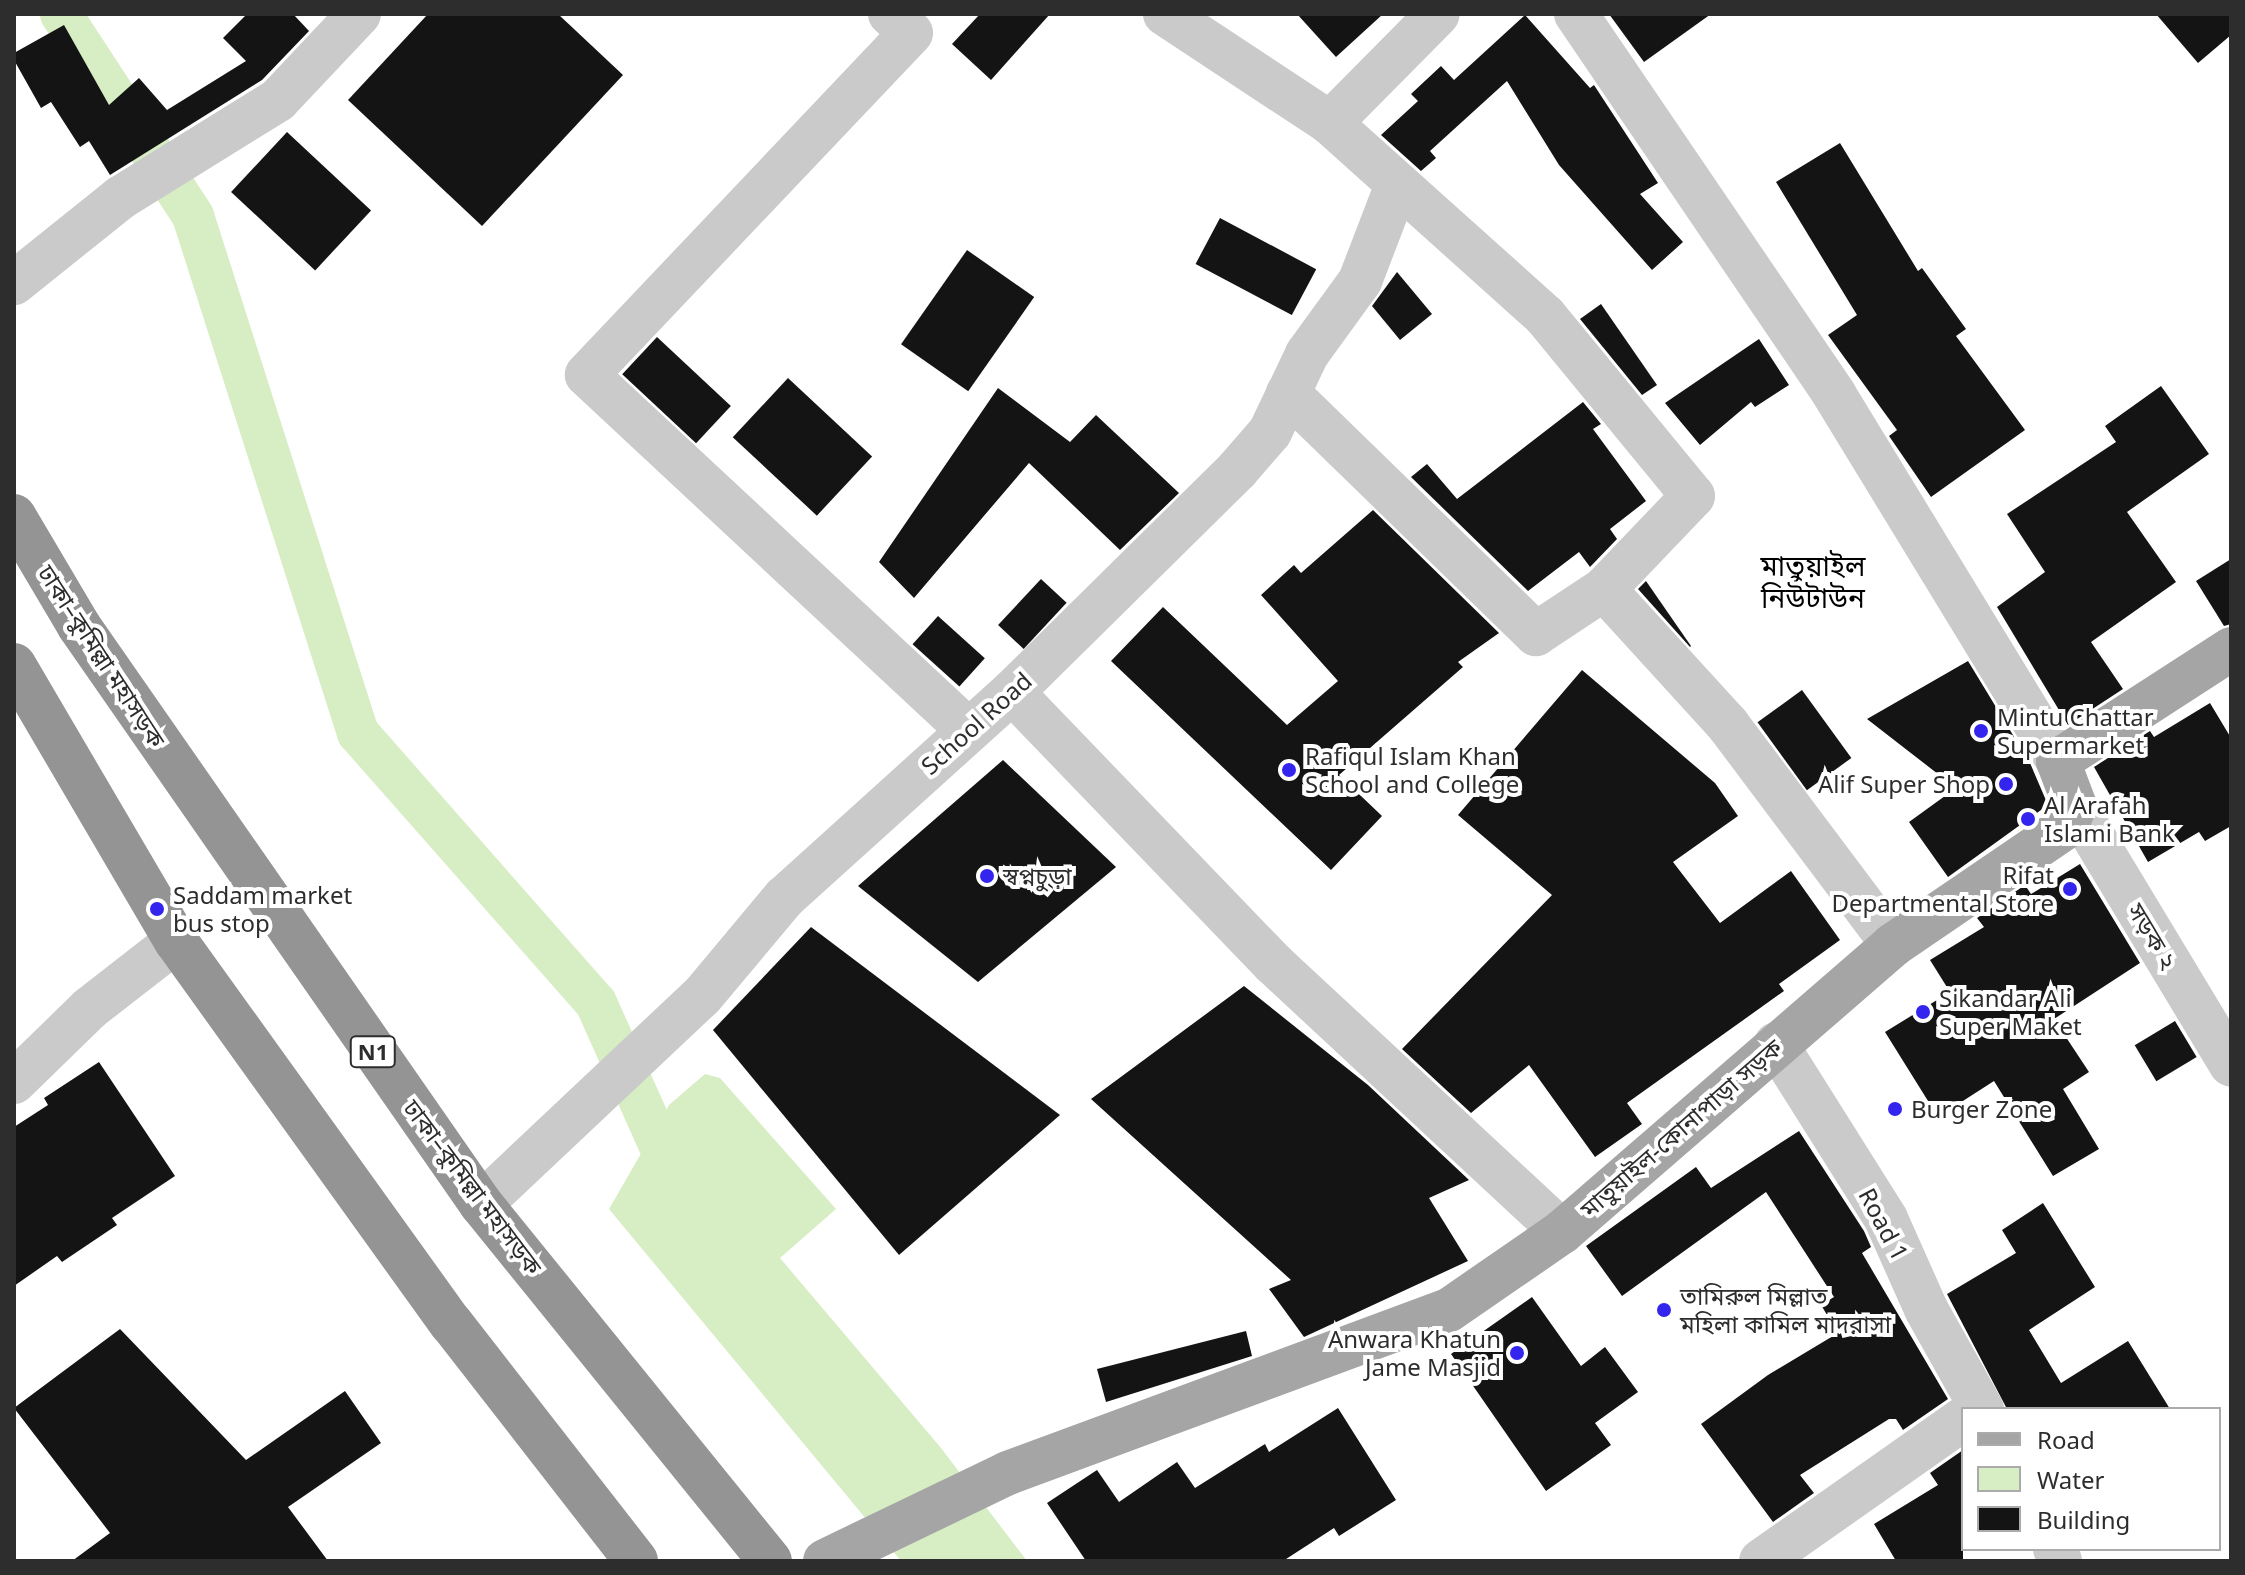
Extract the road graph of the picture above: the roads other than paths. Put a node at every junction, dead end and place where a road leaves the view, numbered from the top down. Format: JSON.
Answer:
{"nodes":[{"id":1,"x":359,"y":14,"type":"edge"},
{"id":2,"x":890,"y":14,"type":"edge"},
{"id":3,"x":1165,"y":14,"type":"edge"},
{"id":4,"x":1438,"y":14,"type":"edge"},
{"id":5,"x":1576,"y":14,"type":"edge"},
{"id":6,"x":1330,"y":123,"type":"junction"},
{"id":7,"x":1396,"y":187,"type":"junction"},
{"id":8,"x":14,"y":283,"type":"edge"},
{"id":9,"x":1288,"y":393,"type":"junction"},
{"id":10,"x":14,"y":516,"type":"edge"},
{"id":11,"x":1604,"y":589,"type":"junction"},
{"id":12,"x":2231,"y":649,"type":"edge"},
{"id":13,"x":14,"y":665,"type":"edge"},
{"id":14,"x":1012,"y":692,"type":"junction"},
{"id":15,"x":968,"y":730,"type":"junction"},
{"id":16,"x":2058,"y":761,"type":"junction"},
{"id":17,"x":2075,"y":806,"type":"junction"},
{"id":18,"x":176,"y":941,"type":"junction"},
{"id":19,"x":1893,"y":945,"type":"junction"},
{"id":20,"x":1776,"y":1044,"type":"junction"},
{"id":21,"x":2231,"y":1065,"type":"edge"},
{"id":22,"x":14,"y":1082,"type":"edge"},
{"id":23,"x":481,"y":1204,"type":"junction"},
{"id":24,"x":1562,"y":1232,"type":"junction"},
{"id":25,"x":1974,"y":1407,"type":"edge"},
{"id":26,"x":1961,"y":1421,"type":"edge"},
{"id":27,"x":839,"y":1553,"type":"edge"},
{"id":28,"x":636,"y":1561,"type":"edge"},
{"id":29,"x":770,"y":1561,"type":"edge"},
{"id":30,"x":1761,"y":1561,"type":"edge"}],
"edges":[{"from":1,"to":8,"type":"street"},
{"from":2,"to":15,"type":"street"},
{"from":3,"to":6,"type":"street"},
{"from":4,"to":6,"type":"street"},
{"from":5,"to":16,"type":"street"},
{"from":6,"to":7,"type":"street"},
{"from":7,"to":9,"type":"street","name":"School Road"},
{"from":7,"to":11,"type":"street"},
{"from":9,"to":11,"type":"street"},
{"from":9,"to":14,"type":"street","name":"School Road"},
{"from":10,"to":23,"type":"highway","name":"ঢাকা–কুমিল্লা মহাসড়ক","number":"N1"},
{"from":11,"to":19,"type":"street"},
{"from":12,"to":16,"type":"main road"},
{"from":13,"to":18,"type":"highway"},
{"from":14,"to":15,"type":"street","name":"School Road"},
{"from":14,"to":24,"type":"street"},
{"from":15,"to":23,"type":"street","name":"School Road"},
{"from":16,"to":17,"type":"main road"},
{"from":17,"to":19,"type":"main road","name":"মাতুয়াইল-কোনাপাড়া সড়ক"},
{"from":17,"to":21,"type":"street","name":"সড়ক ২"},
{"from":18,"to":22,"type":"street"},
{"from":18,"to":28,"type":"highway"},
{"from":19,"to":20,"type":"main road","name":"মাতুয়াইল-কোনাপাড়া সড়ক"},
{"from":20,"to":24,"type":"main road","name":"মাতুয়াইল-কোনাপাড়া সড়ক"},
{"from":20,"to":25,"type":"street","name":"Road 1"},
{"from":23,"to":29,"type":"highway","name":"ঢাকা–কুমিল্লা মহাসড়ক","number":"N1"},
{"from":24,"to":27,"type":"main road","name":"মাতুয়াইল-কোনাপাড়া সড়ক"},
{"from":26,"to":30,"type":"street"}]}
